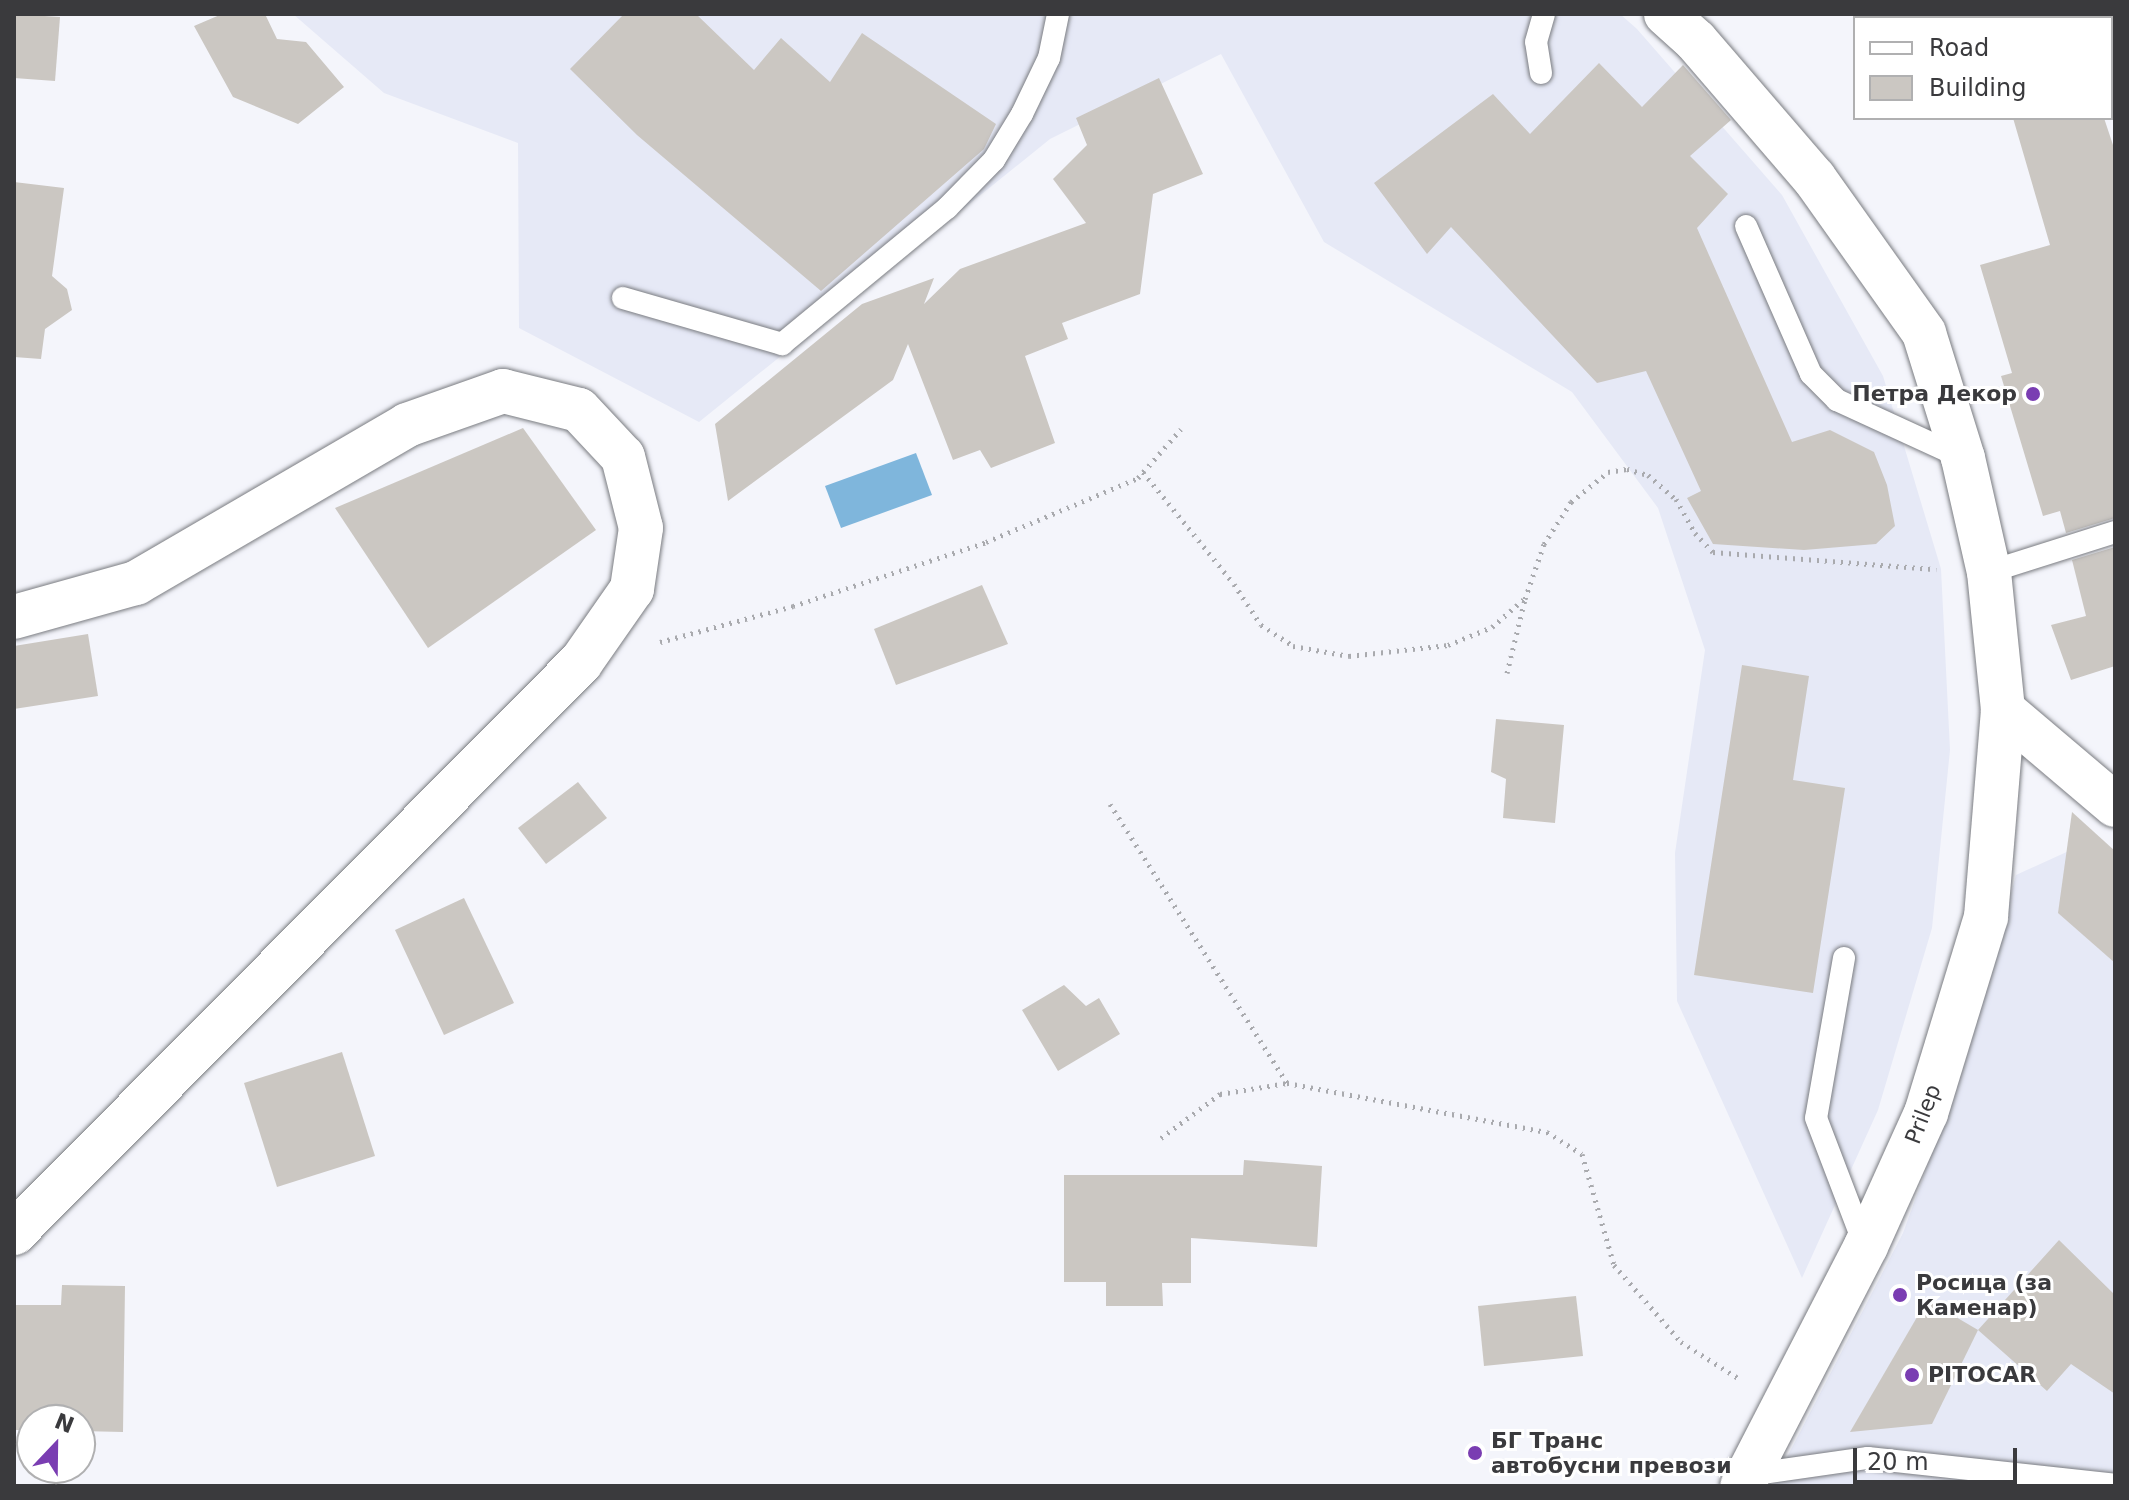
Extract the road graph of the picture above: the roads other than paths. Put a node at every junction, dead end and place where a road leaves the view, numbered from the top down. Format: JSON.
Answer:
{"nodes":[{"id":1,"x":1058,"y":14,"type":"edge"},
{"id":2,"x":1544,"y":14,"type":"edge"},
{"id":3,"x":1666,"y":14,"type":"edge"},
{"id":4,"x":1541,"y":73,"type":"dead end"},
{"id":5,"x":1746,"y":226,"type":"dead end"},
{"id":6,"x":623,"y":298,"type":"dead end"},
{"id":7,"x":1963,"y":458,"type":"junction"},
{"id":8,"x":2115,"y":532,"type":"edge"},
{"id":9,"x":1989,"y":572,"type":"junction"},
{"id":10,"x":14,"y":617,"type":"edge"},
{"id":11,"x":2003,"y":710,"type":"junction"},
{"id":12,"x":2115,"y":805,"type":"edge"},
{"id":13,"x":1844,"y":958,"type":"dead end"},
{"id":14,"x":14,"y":1233,"type":"edge"},
{"id":15,"x":1866,"y":1246,"type":"junction"},
{"id":16,"x":1745,"y":1480,"type":"edge"},
{"id":17,"x":2115,"y":1485,"type":"edge"}],
"edges":[{"from":1,"to":6,"type":"lane"},
{"from":2,"to":4,"type":"lane"},
{"from":3,"to":7,"type":"street","name":"Prilep"},
{"from":5,"to":7,"type":"lane"},
{"from":7,"to":9,"type":"street","name":"Prilep"},
{"from":8,"to":9,"type":"lane"},
{"from":9,"to":11,"type":"street","name":"Prilep"},
{"from":10,"to":14,"type":"street"},
{"from":11,"to":12,"type":"street"},
{"from":11,"to":15,"type":"street","name":"Prilep"},
{"from":13,"to":15,"type":"lane"},
{"from":15,"to":16,"type":"street","name":"Prilep"},
{"from":16,"to":17,"type":"lane"}]}
